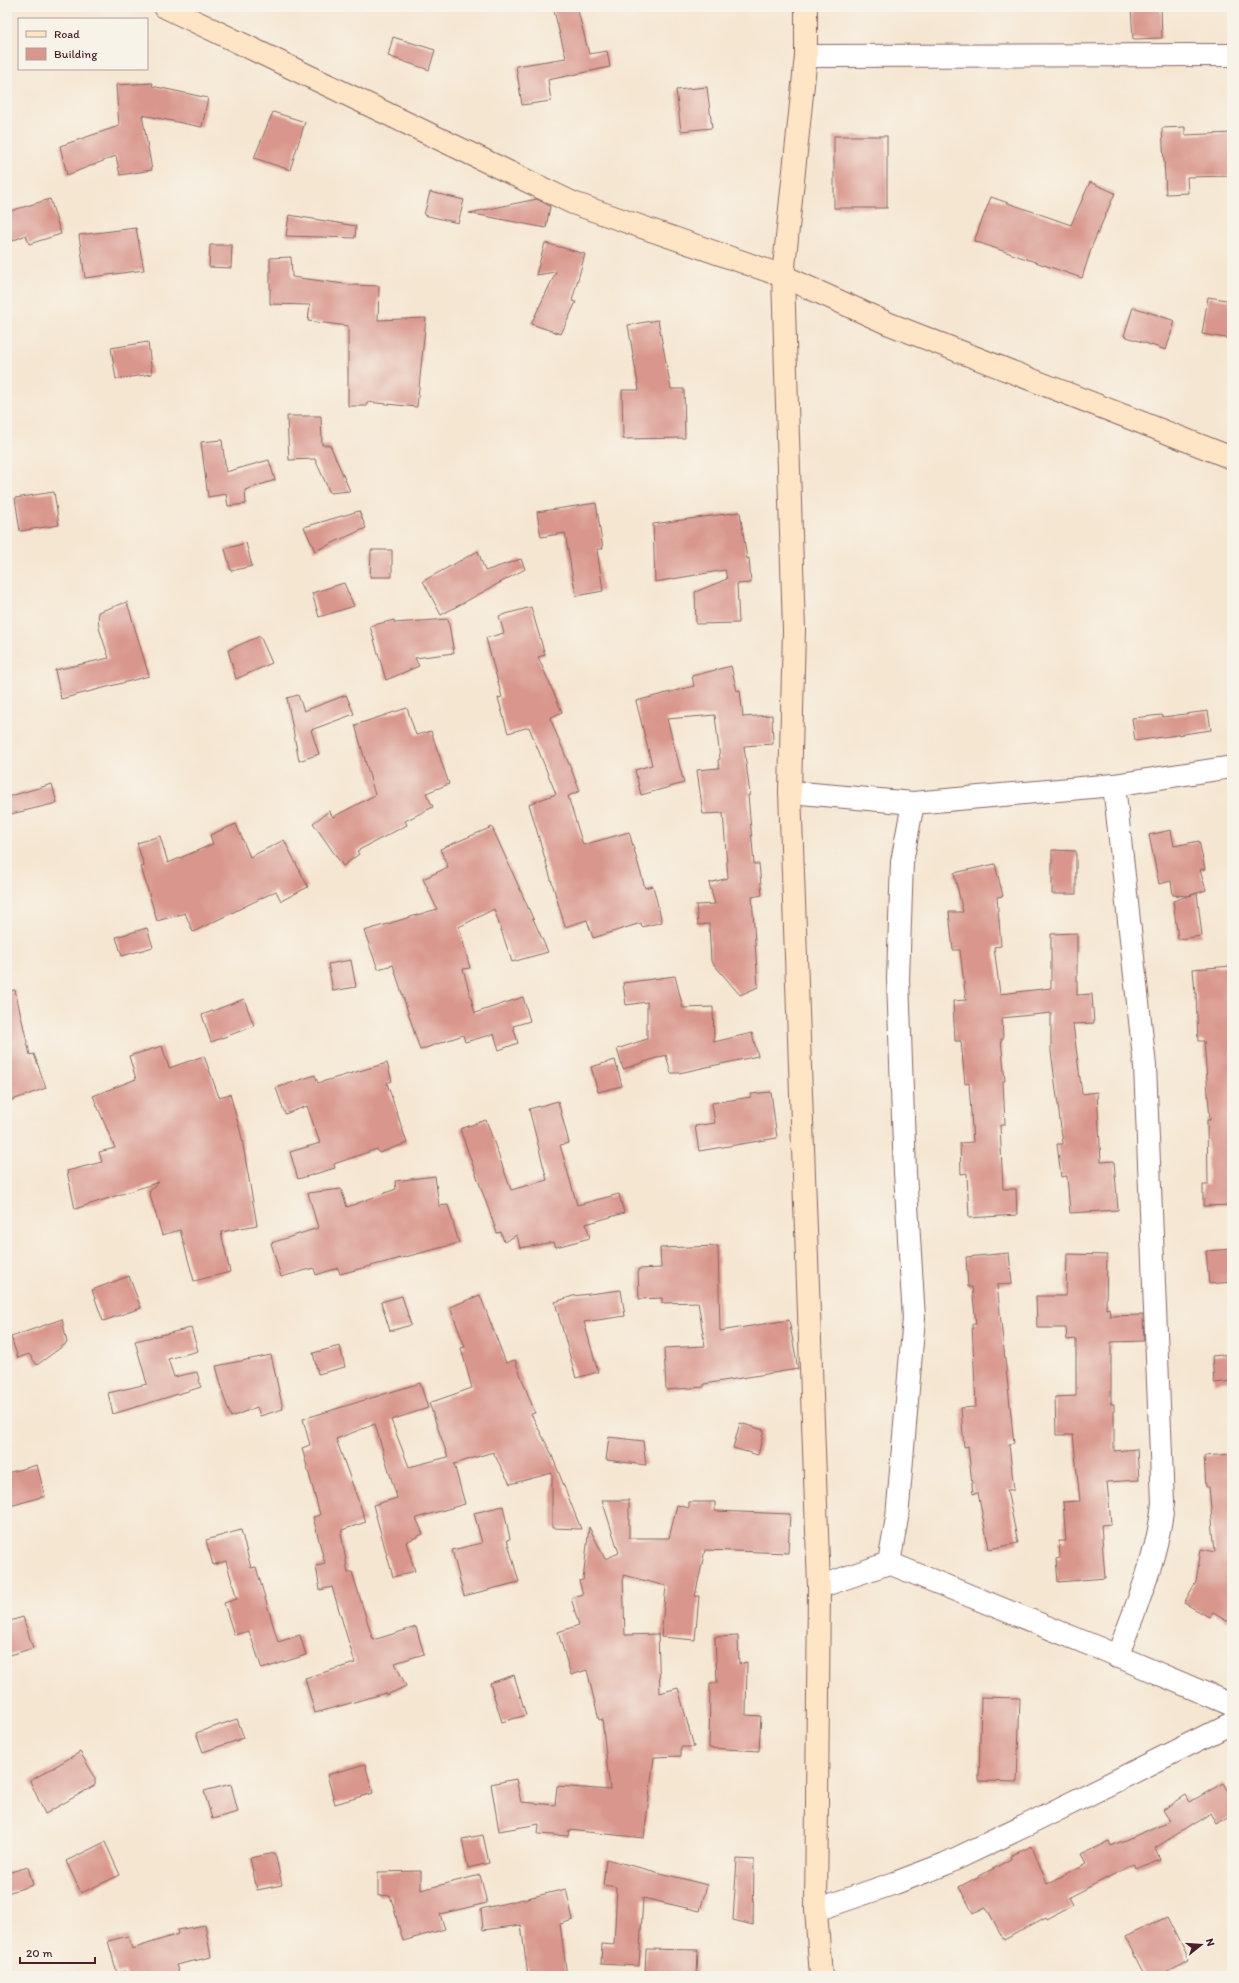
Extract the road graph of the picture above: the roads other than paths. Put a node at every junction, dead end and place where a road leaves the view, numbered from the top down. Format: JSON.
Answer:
{"nodes":[{"id":1,"x":165,"y":7,"type":"edge"},
{"id":2,"x":806,"y":7,"type":"edge"},
{"id":3,"x":1232,"y":55,"type":"edge"},
{"id":4,"x":806,"y":56,"type":"junction"},
{"id":5,"x":783,"y":276,"type":"junction"},
{"id":6,"x":1232,"y":458,"type":"edge"},
{"id":7,"x":1232,"y":766,"type":"edge"},
{"id":8,"x":1114,"y":785,"type":"junction"},
{"id":9,"x":790,"y":792,"type":"junction"},
{"id":10,"x":913,"y":803,"type":"junction"},
{"id":11,"x":889,"y":1563,"type":"junction"},
{"id":12,"x":819,"y":1587,"type":"junction"},
{"id":13,"x":1117,"y":1657,"type":"junction"},
{"id":14,"x":1232,"y":1705,"type":"edge"},
{"id":15,"x":1232,"y":1723,"type":"edge"},
{"id":16,"x":816,"y":1910,"type":"junction"},
{"id":17,"x":821,"y":1976,"type":"edge"}],
"edges":[{"from":1,"to":5,"type":"street"},
{"from":2,"to":4,"type":"street"},
{"from":3,"to":4,"type":"street"},
{"from":4,"to":5,"type":"street"},
{"from":5,"to":6,"type":"street"},
{"from":5,"to":9,"type":"street"},
{"from":7,"to":8,"type":"street"},
{"from":8,"to":10,"type":"street"},
{"from":8,"to":13,"type":"street"},
{"from":9,"to":10,"type":"street"},
{"from":9,"to":12,"type":"street"},
{"from":10,"to":11,"type":"street"},
{"from":11,"to":12,"type":"street"},
{"from":11,"to":13,"type":"street"},
{"from":12,"to":16,"type":"street"},
{"from":13,"to":14,"type":"street"},
{"from":15,"to":16,"type":"street"},
{"from":16,"to":17,"type":"street"}]}
